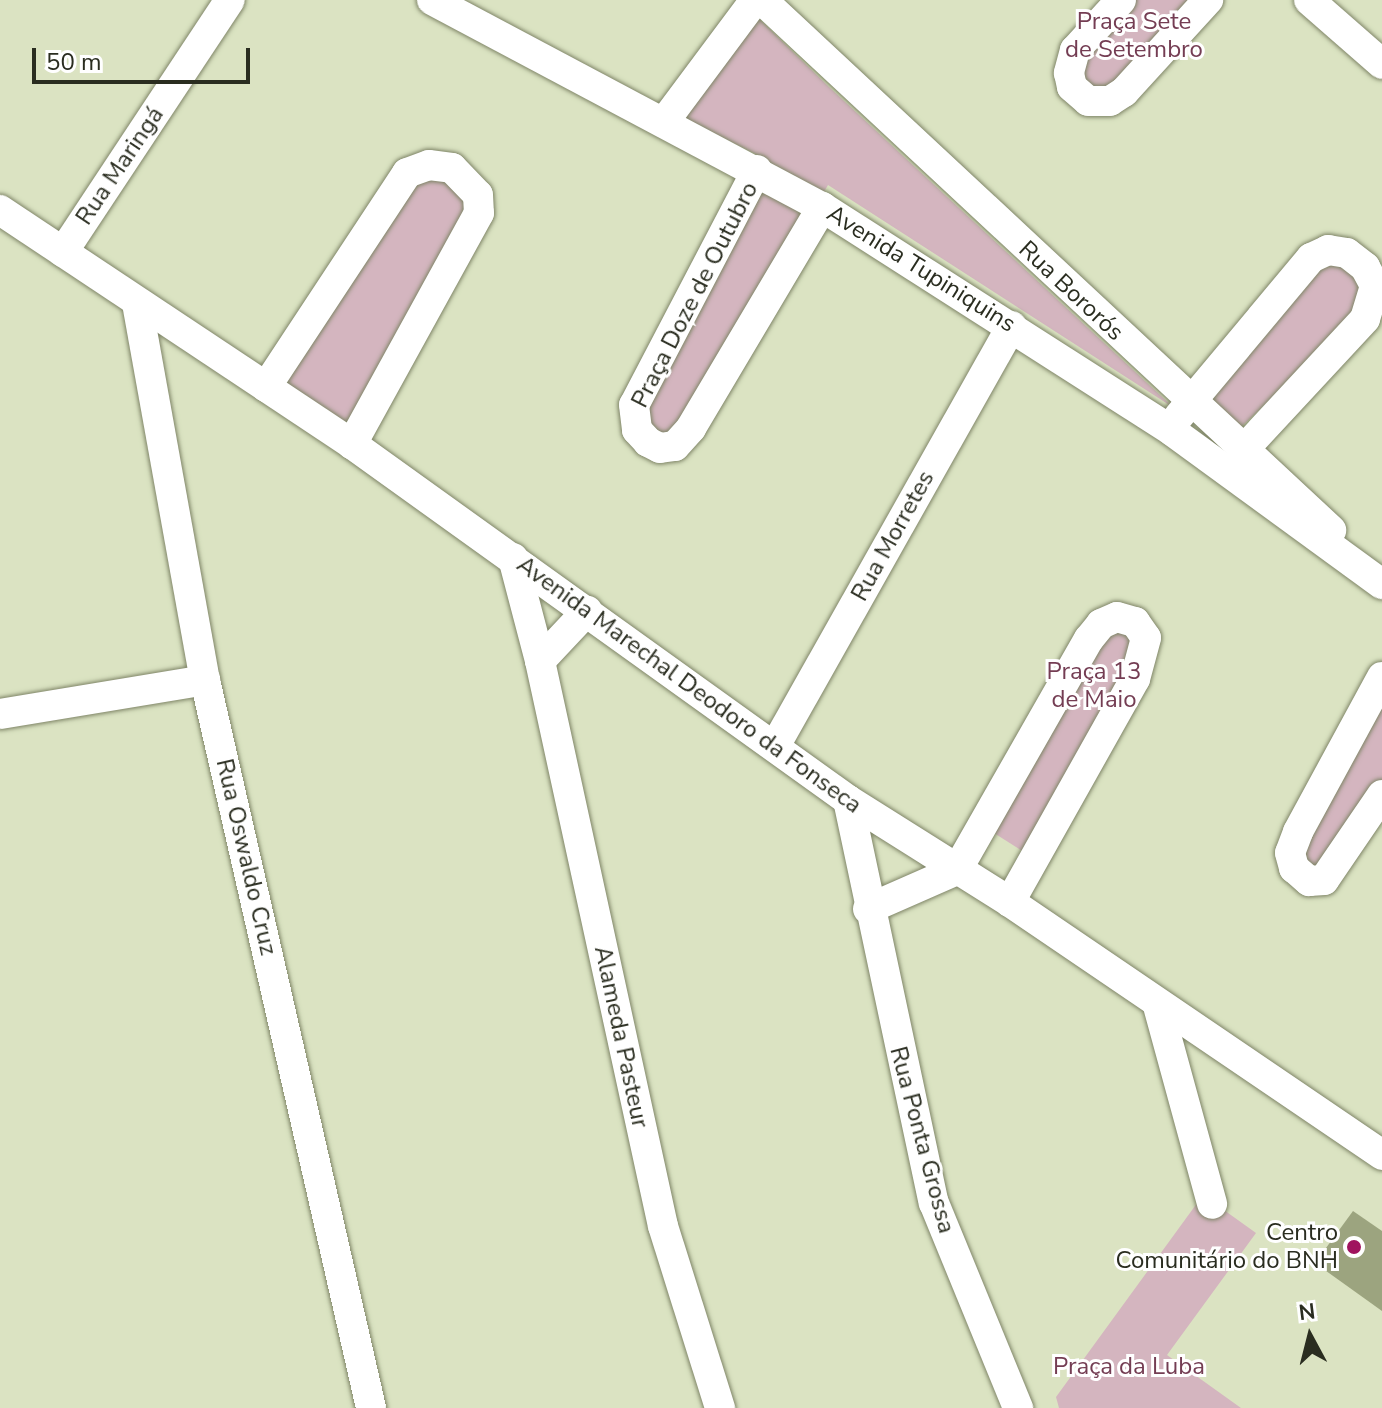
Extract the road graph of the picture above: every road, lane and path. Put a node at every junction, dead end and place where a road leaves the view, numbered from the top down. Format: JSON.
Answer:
{"nodes":[{"id":1,"x":230,"y":0,"type":"edge"},
{"id":2,"x":432,"y":0,"type":"edge"},
{"id":3,"x":755,"y":0,"type":"edge"},
{"id":4,"x":762,"y":0,"type":"edge"},
{"id":5,"x":1121,"y":0,"type":"edge"},
{"id":6,"x":1208,"y":0,"type":"edge"},
{"id":7,"x":1309,"y":0,"type":"edge"},
{"id":8,"x":1382,"y":64,"type":"edge"},
{"id":9,"x":664,"y":122,"type":"junction"},
{"id":10,"x":757,"y":170,"type":"junction"},
{"id":11,"x":822,"y":207,"type":"junction"},
{"id":12,"x":0,"y":210,"type":"edge"},
{"id":13,"x":63,"y":252,"type":"junction"},
{"id":14,"x":137,"y":303,"type":"junction"},
{"id":15,"x":1012,"y":326,"type":"junction"},
{"id":16,"x":266,"y":387,"type":"junction"},
{"id":17,"x":1188,"y":400,"type":"junction"},
{"id":18,"x":1172,"y":431,"type":"junction"},
{"id":19,"x":352,"y":444,"type":"junction"},
{"id":20,"x":1246,"y":447,"type":"junction"},
{"id":21,"x":513,"y":558,"type":"junction"},
{"id":22,"x":1382,"y":582,"type":"edge"},
{"id":23,"x":587,"y":611,"type":"junction"},
{"id":24,"x":540,"y":661,"type":"junction"},
{"id":25,"x":1382,"y":677,"type":"edge"},
{"id":26,"x":205,"y":680,"type":"junction"},
{"id":27,"x":0,"y":714,"type":"edge"},
{"id":28,"x":775,"y":746,"type":"junction"},
{"id":29,"x":1382,"y":795,"type":"edge"},
{"id":30,"x":848,"y":800,"type":"junction"},
{"id":31,"x":957,"y":870,"type":"junction"},
{"id":32,"x":1010,"y":902,"type":"junction"},
{"id":33,"x":868,"y":909,"type":"junction"},
{"id":34,"x":1158,"y":1006,"type":"junction"},
{"id":35,"x":1382,"y":1155,"type":"edge"},
{"id":36,"x":1212,"y":1204,"type":"dead end"},
{"id":37,"x":371,"y":1408,"type":"edge"},
{"id":38,"x":720,"y":1408,"type":"edge"},
{"id":39,"x":1018,"y":1408,"type":"edge"}],
"edges":[{"from":1,"to":13,"type":"street","name":"Rua Maringá"},
{"from":2,"to":9,"type":"street","name":"Avenida Tupiniquins"},
{"from":3,"to":9,"type":"street"},
{"from":4,"to":17,"type":"street","name":"Rua Bororós"},
{"from":5,"to":6,"type":"street"},
{"from":7,"to":8,"type":"street"},
{"from":9,"to":10,"type":"street","name":"Avenida Tupiniquins"},
{"from":10,"to":11,"type":"street","name":"Avenida Tupiniquins"},
{"from":10,"to":11,"type":"street","name":"Praça Doze de Outubro"},
{"from":11,"to":15,"type":"street","name":"Avenida Tupiniquins"},
{"from":12,"to":13,"type":"street","name":"Avenida Marechal Deodoro da Fonseca"},
{"from":13,"to":14,"type":"street","name":"Avenida Marechal Deodoro da Fonseca"},
{"from":14,"to":16,"type":"street","name":"Avenida Marechal Deodoro da Fonseca"},
{"from":14,"to":26,"type":"street","name":"Rua Oswaldo Cruz"},
{"from":15,"to":18,"type":"street","name":"Avenida Tupiniquins"},
{"from":15,"to":28,"type":"street","name":"Rua Morretes"},
{"from":16,"to":19,"type":"street","name":"Avenida Marechal Deodoro da Fonseca"},
{"from":16,"to":19,"type":"street"},
{"from":17,"to":18,"type":"street"},
{"from":17,"to":20,"type":"street","name":"Rua Bororós"},
{"from":17,"to":20,"type":"street"},
{"from":18,"to":22,"type":"street","name":"Avenida Tupiniquins"},
{"from":19,"to":21,"type":"street","name":"Avenida Marechal Deodoro da Fonseca"},
{"from":20,"to":22,"type":"street","name":"Rua Bororós"},
{"from":21,"to":23,"type":"street","name":"Avenida Marechal Deodoro da Fonseca"},
{"from":21,"to":24,"type":"street","name":"Alameda Pasteur"},
{"from":23,"to":24,"type":"street"},
{"from":23,"to":28,"type":"street","name":"Avenida Marechal Deodoro da Fonseca"},
{"from":24,"to":38,"type":"street","name":"Alameda Pasteur"},
{"from":25,"to":29,"type":"street"},
{"from":26,"to":27,"type":"street"},
{"from":26,"to":37,"type":"street","name":"Rua Oswaldo Cruz"},
{"from":28,"to":30,"type":"street","name":"Avenida Marechal Deodoro da Fonseca"},
{"from":30,"to":31,"type":"street","name":"Avenida Marechal Deodoro da Fonseca"},
{"from":30,"to":33,"type":"street","name":"Rua Ponta Grossa"},
{"from":31,"to":32,"type":"street","name":"Avenida Marechal Deodoro da Fonseca"},
{"from":31,"to":32,"type":"street"},
{"from":31,"to":33,"type":"street"},
{"from":32,"to":34,"type":"street","name":"Avenida Marechal Deodoro da Fonseca"},
{"from":33,"to":39,"type":"street","name":"Rua Ponta Grossa"},
{"from":34,"to":35,"type":"street","name":"Avenida Marechal Deodoro da Fonseca"},
{"from":34,"to":36,"type":"street"}]}
